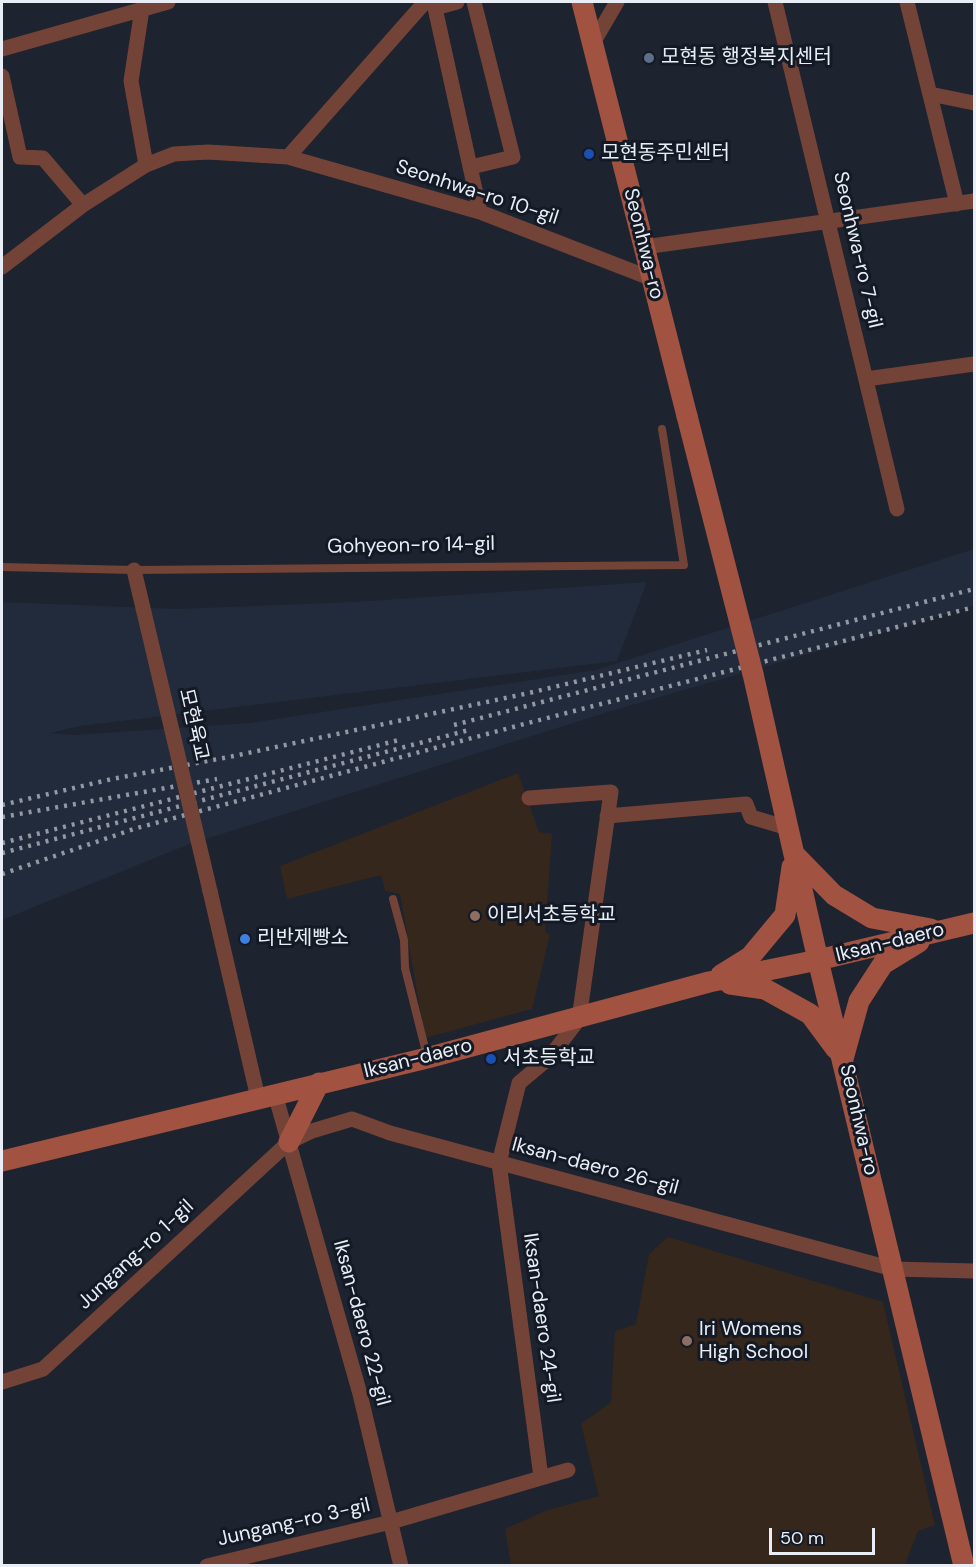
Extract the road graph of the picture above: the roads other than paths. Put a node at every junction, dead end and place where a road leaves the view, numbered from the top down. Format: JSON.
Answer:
{"nodes":[{"id":1,"x":168,"y":2,"type":"edge"},
{"id":2,"x":425,"y":2,"type":"edge"},
{"id":3,"x":457,"y":2,"type":"edge"},
{"id":4,"x":474,"y":2,"type":"edge"},
{"id":5,"x":582,"y":2,"type":"edge"},
{"id":6,"x":617,"y":2,"type":"edge"},
{"id":7,"x":775,"y":2,"type":"edge"},
{"id":8,"x":907,"y":2,"type":"edge"},
{"id":9,"x":142,"y":9,"type":"junction"},
{"id":10,"x":593,"y":43,"type":"junction"},
{"id":11,"x":2,"y":49,"type":"edge"},
{"id":12,"x":2,"y":76,"type":"edge"},
{"id":13,"x":930,"y":94,"type":"junction"},
{"id":14,"x":975,"y":104,"type":"edge"},
{"id":15,"x":288,"y":157,"type":"junction"},
{"id":16,"x":146,"y":165,"type":"junction"},
{"id":17,"x":471,"y":167,"type":"junction"},
{"id":18,"x":975,"y":201,"type":"edge"},
{"id":19,"x":957,"y":204,"type":"junction"},
{"id":20,"x":83,"y":205,"type":"junction"},
{"id":21,"x":480,"y":212,"type":"junction"},
{"id":22,"x":828,"y":221,"type":"junction"},
{"id":23,"x":644,"y":247,"type":"junction"},
{"id":24,"x":2,"y":267,"type":"edge"},
{"id":25,"x":650,"y":278,"type":"junction"},
{"id":26,"x":975,"y":364,"type":"edge"},
{"id":27,"x":866,"y":379,"type":"junction"},
{"id":28,"x":662,"y":429,"type":"dead end"},
{"id":29,"x":897,"y":509,"type":"dead end"},
{"id":30,"x":2,"y":567,"type":"edge"},
{"id":31,"x":134,"y":570,"type":"junction"},
{"id":32,"x":529,"y":798,"type":"dead end"},
{"id":33,"x":607,"y":816,"type":"junction"},
{"id":34,"x":788,"y":828,"type":"junction"},
{"id":35,"x":795,"y":855,"type":"junction"},
{"id":36,"x":393,"y":899,"type":"dead end"},
{"id":37,"x":975,"y":923,"type":"edge"},
{"id":38,"x":938,"y":930,"type":"junction"},
{"id":39,"x":818,"y":960,"type":"junction"},
{"id":40,"x":709,"y":982,"type":"junction"},
{"id":41,"x":579,"y":1019,"type":"junction"},
{"id":42,"x":427,"y":1058,"type":"junction"},
{"id":43,"x":843,"y":1059,"type":"junction"},
{"id":44,"x":320,"y":1083,"type":"junction"},
{"id":45,"x":267,"y":1096,"type":"junction"},
{"id":46,"x":289,"y":1142,"type":"junction"},
{"id":47,"x":2,"y":1161,"type":"edge"},
{"id":48,"x":499,"y":1163,"type":"junction"},
{"id":49,"x":893,"y":1269,"type":"junction"},
{"id":50,"x":975,"y":1271,"type":"edge"},
{"id":51,"x":2,"y":1382,"type":"edge"},
{"id":52,"x":568,"y":1470,"type":"dead end"},
{"id":53,"x":541,"y":1477,"type":"junction"},
{"id":54,"x":391,"y":1522,"type":"junction"},
{"id":55,"x":207,"y":1566,"type":"edge"},
{"id":56,"x":401,"y":1566,"type":"edge"},
{"id":57,"x":964,"y":1566,"type":"edge"}],
"edges":[{"from":1,"to":9,"type":"street"},
{"from":2,"to":15,"type":"street"},
{"from":3,"to":17,"type":"street"},
{"from":4,"to":17,"type":"street"},
{"from":5,"to":10,"type":"main road","name":"Seonhwa-ro"},
{"from":6,"to":10,"type":"street"},
{"from":7,"to":22,"type":"street","name":"Seonhwa-ro 7-gil"},
{"from":8,"to":13,"type":"street"},
{"from":9,"to":11,"type":"street"},
{"from":9,"to":16,"type":"street"},
{"from":10,"to":23,"type":"main road","name":"Seonhwa-ro"},
{"from":12,"to":20,"type":"street"},
{"from":13,"to":14,"type":"street"},
{"from":13,"to":19,"type":"street"},
{"from":15,"to":16,"type":"street","name":"Seonhwa-ro 10-gil"},
{"from":15,"to":21,"type":"street","name":"Seonhwa-ro 10-gil"},
{"from":16,"to":20,"type":"street","name":"Seonhwa-ro 10-gil"},
{"from":17,"to":21,"type":"street"},
{"from":18,"to":19,"type":"street"},
{"from":19,"to":22,"type":"street"},
{"from":20,"to":24,"type":"street","name":"Seonhwa-ro 10-gil"},
{"from":21,"to":25,"type":"street","name":"Seonhwa-ro 10-gil"},
{"from":22,"to":23,"type":"street"},
{"from":22,"to":27,"type":"street","name":"Seonhwa-ro 7-gil"},
{"from":23,"to":25,"type":"main road","name":"Seonhwa-ro"},
{"from":25,"to":34,"type":"main road","name":"Seonhwa-ro","bridge":true},
{"from":26,"to":27,"type":"street"},
{"from":27,"to":29,"type":"street","name":"Seonhwa-ro 7-gil"},
{"from":28,"to":31,"type":"lane","name":"Gohyeon-ro 14-gil"},
{"from":30,"to":31,"type":"lane","name":"Gohyeon-ro 14-gil"},
{"from":31,"to":45,"type":"street","name":"모현육교","bridge":true},
{"from":32,"to":33,"type":"street"},
{"from":33,"to":34,"type":"street"},
{"from":33,"to":41,"type":"street"},
{"from":34,"to":35,"type":"main road","name":"Seonhwa-ro"},
{"from":35,"to":38,"type":"main road"},
{"from":35,"to":39,"type":"main road","name":"Seonhwa-ro"},
{"from":35,"to":40,"type":"main road"},
{"from":36,"to":42,"type":"lane"},
{"from":37,"to":38,"type":"main road","name":"Iksan-daero"},
{"from":38,"to":39,"type":"main road","name":"Iksan-daero"},
{"from":38,"to":43,"type":"main road"},
{"from":39,"to":40,"type":"main road","name":"Iksan-daero"},
{"from":39,"to":43,"type":"main road","name":"Seonhwa-ro"},
{"from":40,"to":41,"type":"main road","name":"Iksan-daero"},
{"from":40,"to":43,"type":"main road"},
{"from":41,"to":42,"type":"main road","name":"Iksan-daero"},
{"from":41,"to":48,"type":"street"},
{"from":42,"to":44,"type":"main road","name":"Iksan-daero"},
{"from":43,"to":49,"type":"main road","name":"Seonhwa-ro"},
{"from":44,"to":45,"type":"main road","name":"Iksan-daero"},
{"from":44,"to":46,"type":"main road"},
{"from":45,"to":46,"type":"street","name":"Iksan-daero 22-gil"},
{"from":45,"to":47,"type":"main road","name":"Iksan-daero"},
{"from":46,"to":48,"type":"street","name":"Iksan-daero 26-gil"},
{"from":46,"to":51,"type":"street","name":"Jungang-ro 1-gil"},
{"from":46,"to":54,"type":"street","name":"Iksan-daero 22-gil"},
{"from":48,"to":49,"type":"street","name":"Iksan-daero 26-gil"},
{"from":48,"to":53,"type":"street","name":"Iksan-daero 24-gil"},
{"from":49,"to":50,"type":"street","name":"Iksan-daero 26-gil"},
{"from":49,"to":57,"type":"main road","name":"Seonhwa-ro"},
{"from":52,"to":53,"type":"street"},
{"from":53,"to":54,"type":"street"},
{"from":54,"to":55,"type":"street","name":"Jungang-ro 3-gil"},
{"from":54,"to":56,"type":"street","name":"Iksan-daero 22-gil"}]}
